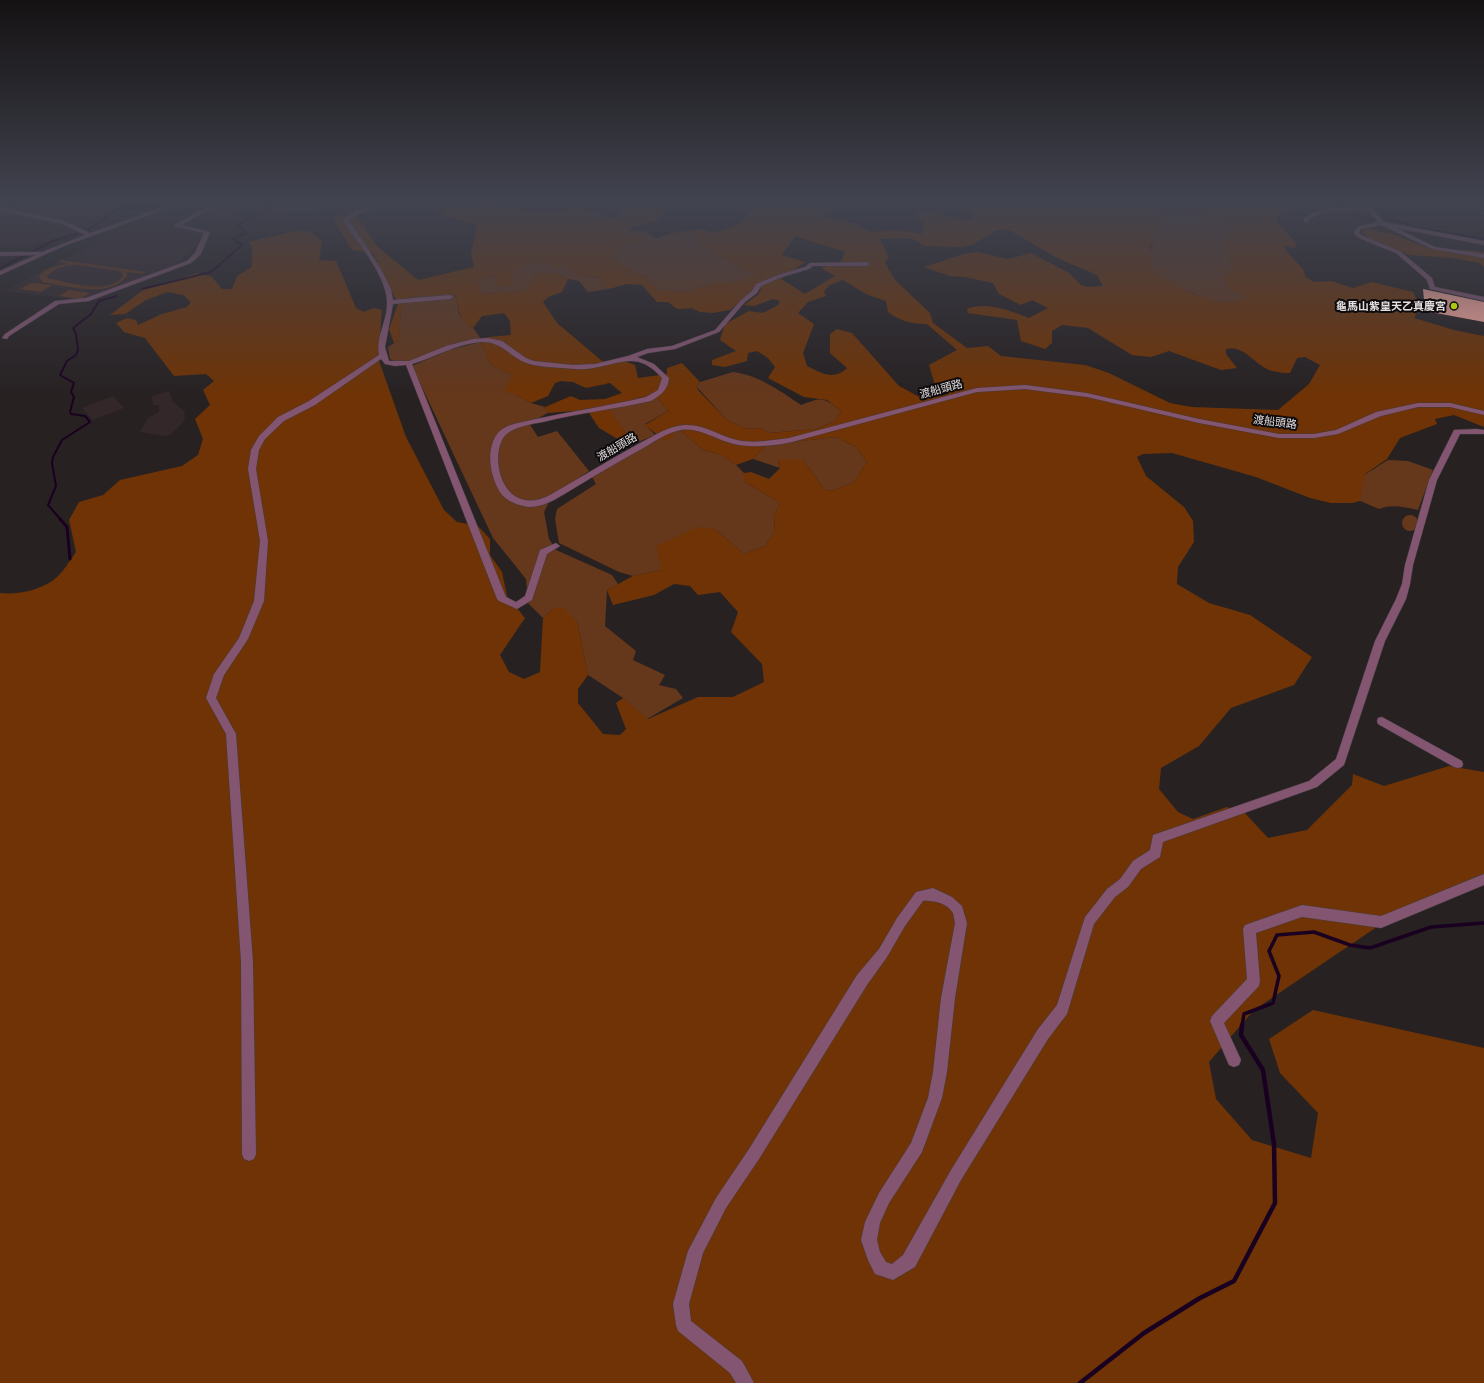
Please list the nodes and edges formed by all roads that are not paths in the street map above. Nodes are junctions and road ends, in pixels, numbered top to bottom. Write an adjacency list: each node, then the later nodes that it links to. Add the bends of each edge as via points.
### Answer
1 (13, 267): 6 (street)
2 (177, 267): 10 (street, via 87,300 57,302)
3 (376, 267): 9 (street, via 386,283)
4 (809, 267): 12 (street, via 758,286 717,331 673,348 647,351)
5 (1415, 267): 8 (street, via 1430,279 1432,288)
6 (0, 273)
7 (450, 297): 9 (street)
8 (1484, 299)
9 (390, 302): 11 (street, via 382,338)
10 (5, 338)
11 (383, 355): 13 (street, 渡船頭路, via 388,363 394,365); 21 (street, via 312,403 280,419 262,438 255,450 252,469 264,541 259,601 243,639 219,674 211,698 231,734 248,962)
12 (630, 358): 13 (street, 渡船頭路, via 587,367 548,365 525,359 491,339 448,347); 14 (street, 渡船頭路, via 640,360 660,371 666,378 665,386 659,393 634,403 525,423 503,433 497,440 494,466 504,491 511,498 522,503 534,504 551,498 633,450 677,428 696,428 736,442 759,444 789,440 977,390 1025,387 1049,389 1279,436 1314,436 1338,432 1379,414 1418,405 1450,405)
13 (408, 363): 16 (street, via 502,599 517,606 528,598 543,552)
14 (1484, 413)
15 (1484, 432): 22 (street, via 1457,432 1433,480 1406,584 1380,641 1340,762 1313,784 1157,839 1156,853 1137,865 1089,921 1062,1009 1043,1034 956,1175 909,1261 892,1272 881,1268 873,1255 870,1234 884,1198 917,1147 935,1098 961,923 958,910 948,901 933,894 920,896 820,1045 721,1204 696,1251 681,1304 684,1325 736,1367)
16 (556, 546)
17 (1382, 721): 18 (street)
18 (1458, 764)
19 (1484, 879): 20 (street, via 1381,922 1302,911 1249,929 1254,981 1217,1021)
20 (1234, 1060)
21 (249, 1154)
22 (746, 1383)

